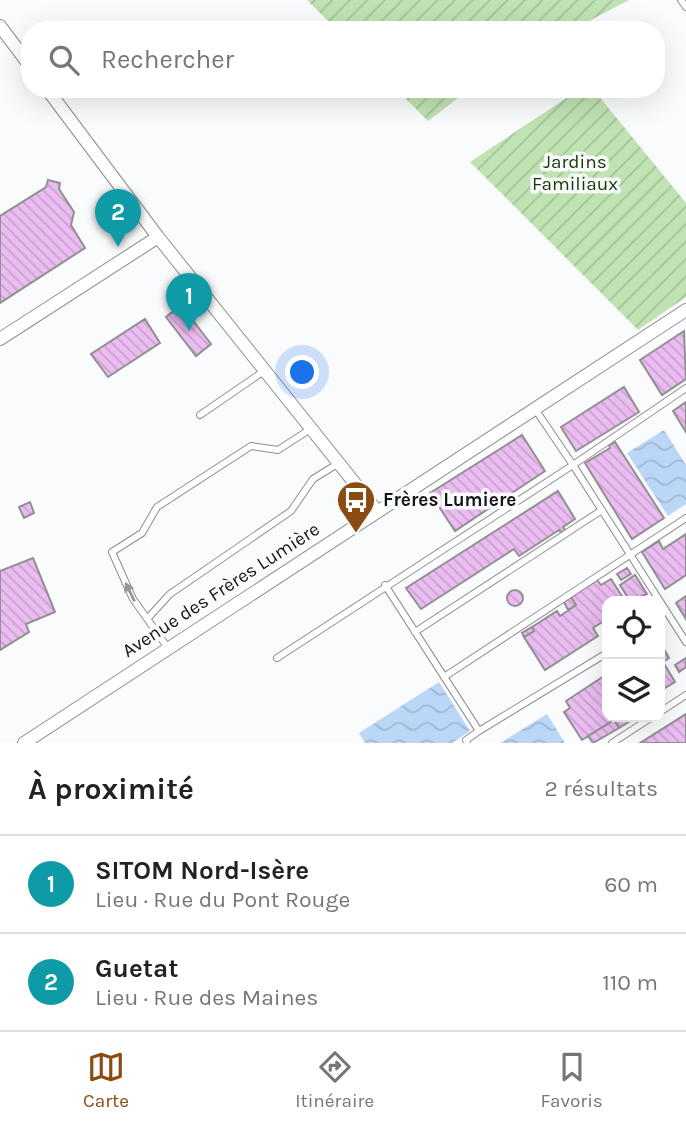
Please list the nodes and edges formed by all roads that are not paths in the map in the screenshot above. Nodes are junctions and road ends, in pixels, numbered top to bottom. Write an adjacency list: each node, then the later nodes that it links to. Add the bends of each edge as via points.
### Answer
1 (681, 0): 2 (lane)
2 (686, 7)
3 (0, 26): 4 (street)
4 (21, 54)
5 (54, 98): 6 (street)
6 (158, 237): 8 (street); 9 (street)
7 (686, 310): 11 (street, Avenue des Frères Lumière)
8 (0, 339)
9 (265, 369): 12 (lane); 13 (street)
10 (686, 387): 15 (lane)
11 (535, 408): 15 (lane); 17 (street, Avenue des Frères Lumière)
12 (200, 415)
13 (312, 428): 14 (street); 22 (lane, one-way to 13, via 133,599 113,552 142,533 157,507 251,446 278,450)
14 (339, 463): 17 (street); 22 (lane, via 313,480 291,511 170,594)
15 (573, 465): 16 (lane); 20 (lane)
16 (602, 510): 19 (lane); 24 (lane)
17 (377, 511): 26 (street, Avenue des Frères Lumière)
18 (686, 518): 19 (lane)
19 (630, 555): 21 (lane); 29 (lane)
20 (385, 585): 24 (lane); 28 (lane)
21 (669, 615): 23 (lane); 25 (lane)
22 (148, 618): 26 (lane)
23 (665, 618)
24 (415, 632): 29 (lane)
25 (686, 642)
26 (169, 648): 34 (street, Avenue des Frères Lumière)
27 (602, 656): 33 (lane)
28 (277, 658)
29 (444, 677): 33 (lane)
30 (686, 695): 31 (lane)
31 (665, 709)
32 (644, 722): 36 (lane)
33 (479, 731): 35 (lane)
34 (24, 743)
35 (467, 743)
36 (612, 743)

